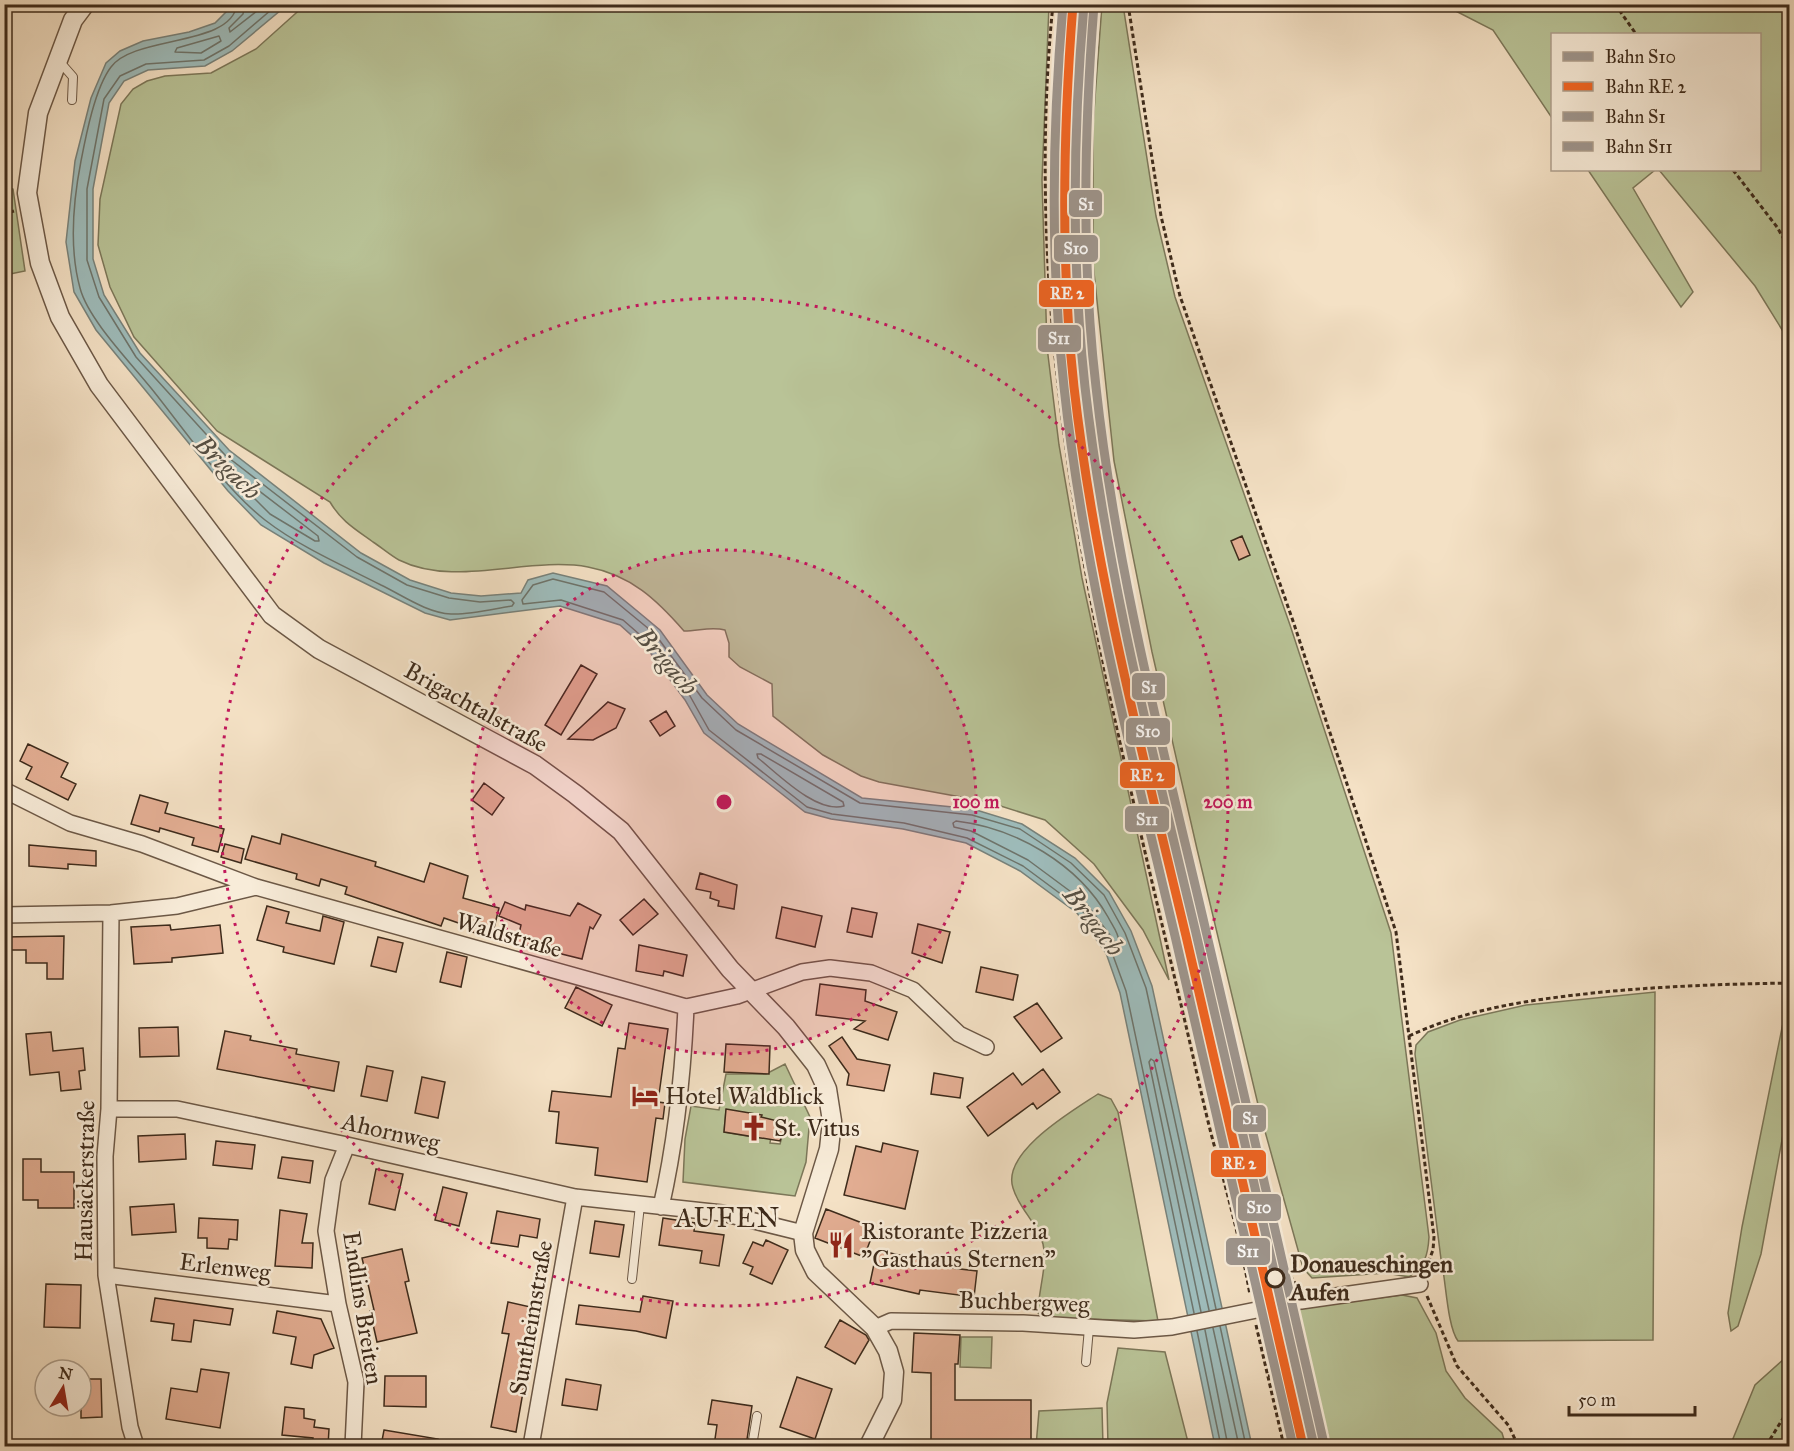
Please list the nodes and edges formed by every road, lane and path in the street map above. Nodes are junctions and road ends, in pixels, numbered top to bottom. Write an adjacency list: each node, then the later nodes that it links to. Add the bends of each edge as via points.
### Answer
1 (85, 4): 6 (street, Brigachtalstraße, via 73,20)
2 (1053, 4): 31 (path, via 1046,180 1048,286 1063,445 1085,578 1129,782 1212,1138 1233,1211)
3 (1128, 4): 17 (path, via 1161,216 1180,296 1381,882 1396,932)
4 (1615, 4): 5 (path)
5 (1635, 33)
6 (58, 60): 7 (lane, via 73,77); 15 (street, Brigachtalstraße, via 38,113 27,193 44,274 60,317 99,385 272,615 319,649 535,765 575,794 621,831)
7 (72, 100)
8 (1734, 171): 9 (path)
9 (1790, 250)
10 (4, 790): 11 (street, Waldstraße, via 69,822 142,844)
11 (256, 887): 12 (street, Waldstraße, via 177,906); 16 (street, Waldstraße)
12 (111, 913): 13 (street, Waldstraße); 19 (street, Hausäckerstraße)
13 (4, 915)
14 (1790, 983): 17 (path, via 1687,984 1540,998 1472,1011)
15 (750, 991): 16 (street, Waldstraße); 18 (street, Waldstraße, via 802,972 830,968 871,973 913,990 959,1034); 24 (street, Brigachtalstraße, via 816,1065 827,1089 832,1121 829,1149)
16 (686, 1007): 23 (street, via 683,1079 673,1155)
17 (1409, 1036): 28 (path, via 1434,1237 1431,1261)
18 (986, 1047)
19 (109, 1109): 20 (street, Ahornweg, via 177,1109); 26 (street, Hausäckerstraße, via 105,1156)
20 (347, 1145): 21 (street, Ahornweg); 30 (street, Endlins Breiten, via 333,1180 326,1231)
21 (575, 1197): 22 (street, Ahornweg); 41 (street, Suntheimstraße)
22 (640, 1205): 23 (street, Ahornweg); 27 (lane)
23 (661, 1207): 24 (street, Ahornweg, via 722,1213)
24 (803, 1233): 32 (street, via 805,1250 816,1272)
25 (1278, 1240): 29 (path, via 1286,1269)
26 (106, 1275): 30 (street, Erlenweg); 39 (street, Hausäckerstraße)
27 (632, 1279)
28 (1420, 1284): 31 (street); 45 (path, via 1457,1366 1509,1426)
29 (1298, 1288)
30 (338, 1304): 40 (street, Endlins Breiten, via 356,1382)
31 (1252, 1310): 33 (street, Buchbergweg, via 1172,1328); 36 (path)
32 (875, 1328): 33 (street, Buchbergweg, via 891,1321); 43 (street, via 885,1343 894,1372 892,1400)
33 (1089, 1328): 34 (lane)
34 (1086, 1362)
35 (1278, 1375): 36 (path)
36 (1268, 1376): 44 (path)
37 (1790, 1407): 46 (path)
38 (757, 1416): 42 (lane)
39 (136, 1446)
40 (353, 1446)
41 (531, 1446)
42 (752, 1446)
43 (869, 1446)
44 (1284, 1446)
45 (1518, 1446)
46 (1766, 1446)

